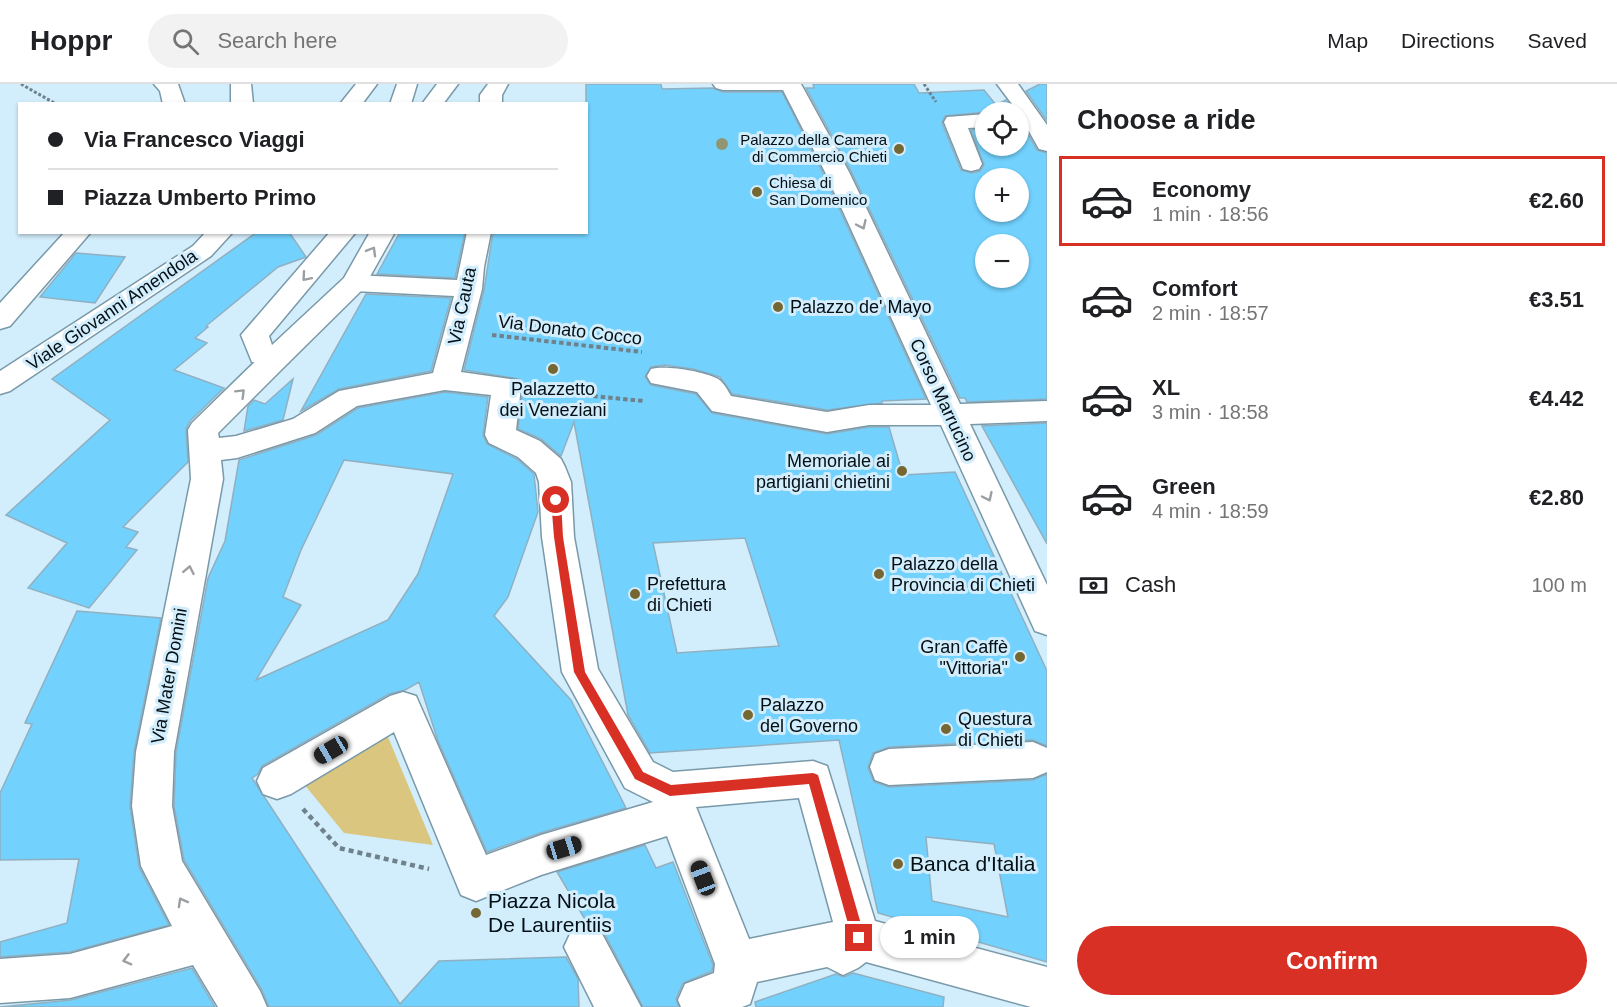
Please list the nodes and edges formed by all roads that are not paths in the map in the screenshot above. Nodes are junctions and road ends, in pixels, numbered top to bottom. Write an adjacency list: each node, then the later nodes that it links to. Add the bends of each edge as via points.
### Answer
1 (164, 84): 10 (street, via 170,88)
2 (241, 84): 11 (street)
3 (367, 84): 12 (street)
4 (407, 84): 13 (street)
5 (448, 84): 14 (street)
6 (498, 84): 15 (street)
7 (723, 84): 8 (street)
8 (790, 84): 32 (street, Corso Marrucino, one-way to 32, via 837,172)
9 (1007, 84): 17 (street)
10 (174, 102)
11 (242, 102)
12 (352, 102)
13 (401, 102)
14 (434, 102)
15 (490, 102)
16 (975, 121): 18 (street, via 955,122)
17 (1037, 129)
18 (971, 164)
19 (77, 234): 26 (street)
20 (219, 234): 30 (street, Viale Giovanni Amendola, via 202,251)
21 (342, 234): 27 (street, one-way to 27, via 255,335 262,355)
22 (382, 234): 24 (street, Via Mater Domini, one-way to 22)
23 (479, 234): 25 (street, Via Cauta)
24 (354, 284): 25 (street); 27 (street, Via Mater Domini)
25 (469, 290): 29 (street, Via Cauta)
26 (0, 320)
27 (278, 356): 33 (street, Via Mater Domini, one-way to 27, via 203,430)
28 (661, 376): 32 (street, via 705,384 722,404 827,422 869,415)
29 (445, 380): 33 (street, via 349,398 303,426 237,447); 39 (street, via 507,387 500,435 529,449 550,467 555,482 558,537 580,672 639,775)
30 (0, 384)
31 (1047, 411): 32 (street)
32 (951, 415): 34 (street, Corso Marrucino, one-way to 34)
33 (204, 451): 41 (street, Via Mater Domini, one-way to 33, via 162,866 152,806 155,752 207,479)
34 (1039, 590): 35 (street, Corso Marrucino)
35 (1047, 621)
36 (1033, 760): 37 (street)
37 (889, 767)
38 (277, 781): 39 (street, via 403,708 476,880)
39 (674, 802): 40 (street, via 813,778); 45 (street)
40 (859, 938): 44 (street); 45 (street, via 842,955)
41 (204, 942): 43 (street, one-way to 43, via 70,976); 46 (street, Via Mater Domini)
42 (586, 947): 47 (street)
43 (0, 981)
44 (1047, 989)
45 (707, 993)
46 (244, 1007)
47 (618, 1007)

